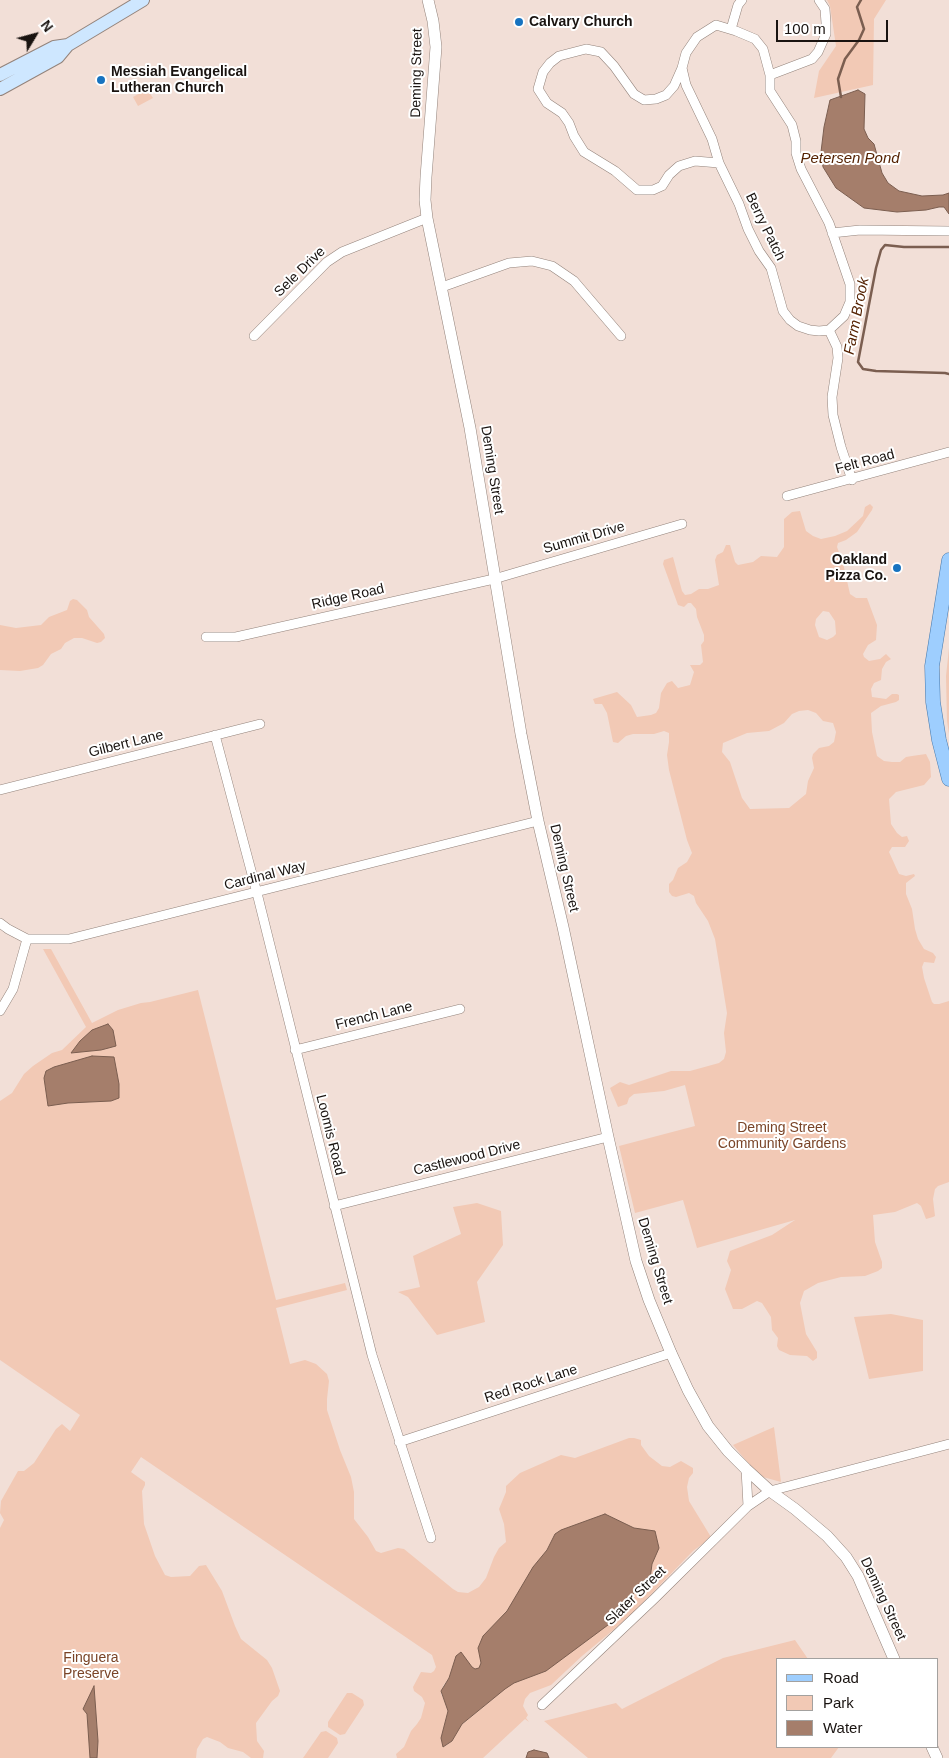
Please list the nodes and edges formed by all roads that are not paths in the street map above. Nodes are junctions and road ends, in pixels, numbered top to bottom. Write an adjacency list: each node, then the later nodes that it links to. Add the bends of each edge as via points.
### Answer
1 (143, 0): 6 (main road)
2 (428, 0): 12 (street, Deming Street, via 436,47 426,177)
3 (742, 0): 5 (street)
4 (819, 0): 9 (street, via 825,9 826,34 818,52 812,59)
5 (731, 29): 7 (street, via 716,25 697,37 686,53); 9 (street, via 755,39 763,50)
6 (68, 45): 8 (main road, via 54,46); 10 (main road, via 58,57)
7 (682, 68): 11 (street, Berry Patch, via 686,85); 11 (street, via 666,95 644,100 634,94 600,52 586,49 559,56 550,63 543,72 538,90 547,103 562,113 584,152 638,190 662,186 679,166 695,161)
8 (0, 75)
9 (770, 75): 14 (street, via 770,91 792,125 801,169)
10 (0, 89)
11 (720, 163): 16 (street, Berry Patch, via 759,251 771,268 783,310 798,326 819,332)
12 (428, 218): 15 (street, Deming Street); 17 (street, Sele Drive, via 342,252 327,262)
13 (949, 231): 14 (street, via 860,230)
14 (832, 234): 16 (street, via 850,284 850,302 844,316)
15 (442, 287): 18 (street, via 509,263 532,261 552,266 574,281); 24 (street, Deming Street, via 470,428)
16 (828, 330): 20 (street, via 837,347 838,358 832,397 833,415)
17 (254, 336)
18 (621, 336)
19 (949, 452): 20 (street, Felt Road)
20 (852, 480): 21 (street, Felt Road)
21 (787, 496)
22 (682, 524): 24 (street, Summit Drive)
23 (949, 560): 28 (main road, via 932,666 936,723)
24 (494, 579): 25 (street, Ridge Road, via 236,637); 30 (street, Deming Street)
25 (206, 637)
26 (260, 724): 27 (street, Gilbert Lane)
27 (215, 736): 29 (street, Gilbert Lane); 31 (street, Loomis Road)
28 (949, 779)
29 (0, 790)
30 (538, 821): 31 (street, Cardinal Way); 37 (street, Deming Street)
31 (256, 893): 33 (street, Cardinal Way, via 69,940); 36 (street, Loomis Road)
32 (0, 923): 33 (street)
33 (27, 940): 35 (street, via 13,989)
34 (460, 1008): 36 (street, French Lane)
35 (0, 1011)
36 (295, 1050): 38 (street, Loomis Road)
37 (608, 1137): 38 (street, Castlewood Drive); 39 (street, Deming Street, via 636,1261)
38 (334, 1206): 40 (street, Loomis Road, via 372,1355)
39 (671, 1353): 40 (street, Red Rock Lane); 42 (street, Deming Street, via 708,1426)
40 (399, 1442): 45 (street, Loomis Road)
41 (949, 1444): 43 (street, Slater Street)
42 (746, 1469): 43 (street, Deming Street); 44 (street)
43 (770, 1491): 44 (street, Slater Street); 46 (street, Deming Street, via 808,1520 846,1557 858,1576)
44 (748, 1506): 47 (street, Slater Street)
45 (430, 1538)
46 (894, 1658)
47 (542, 1705)

